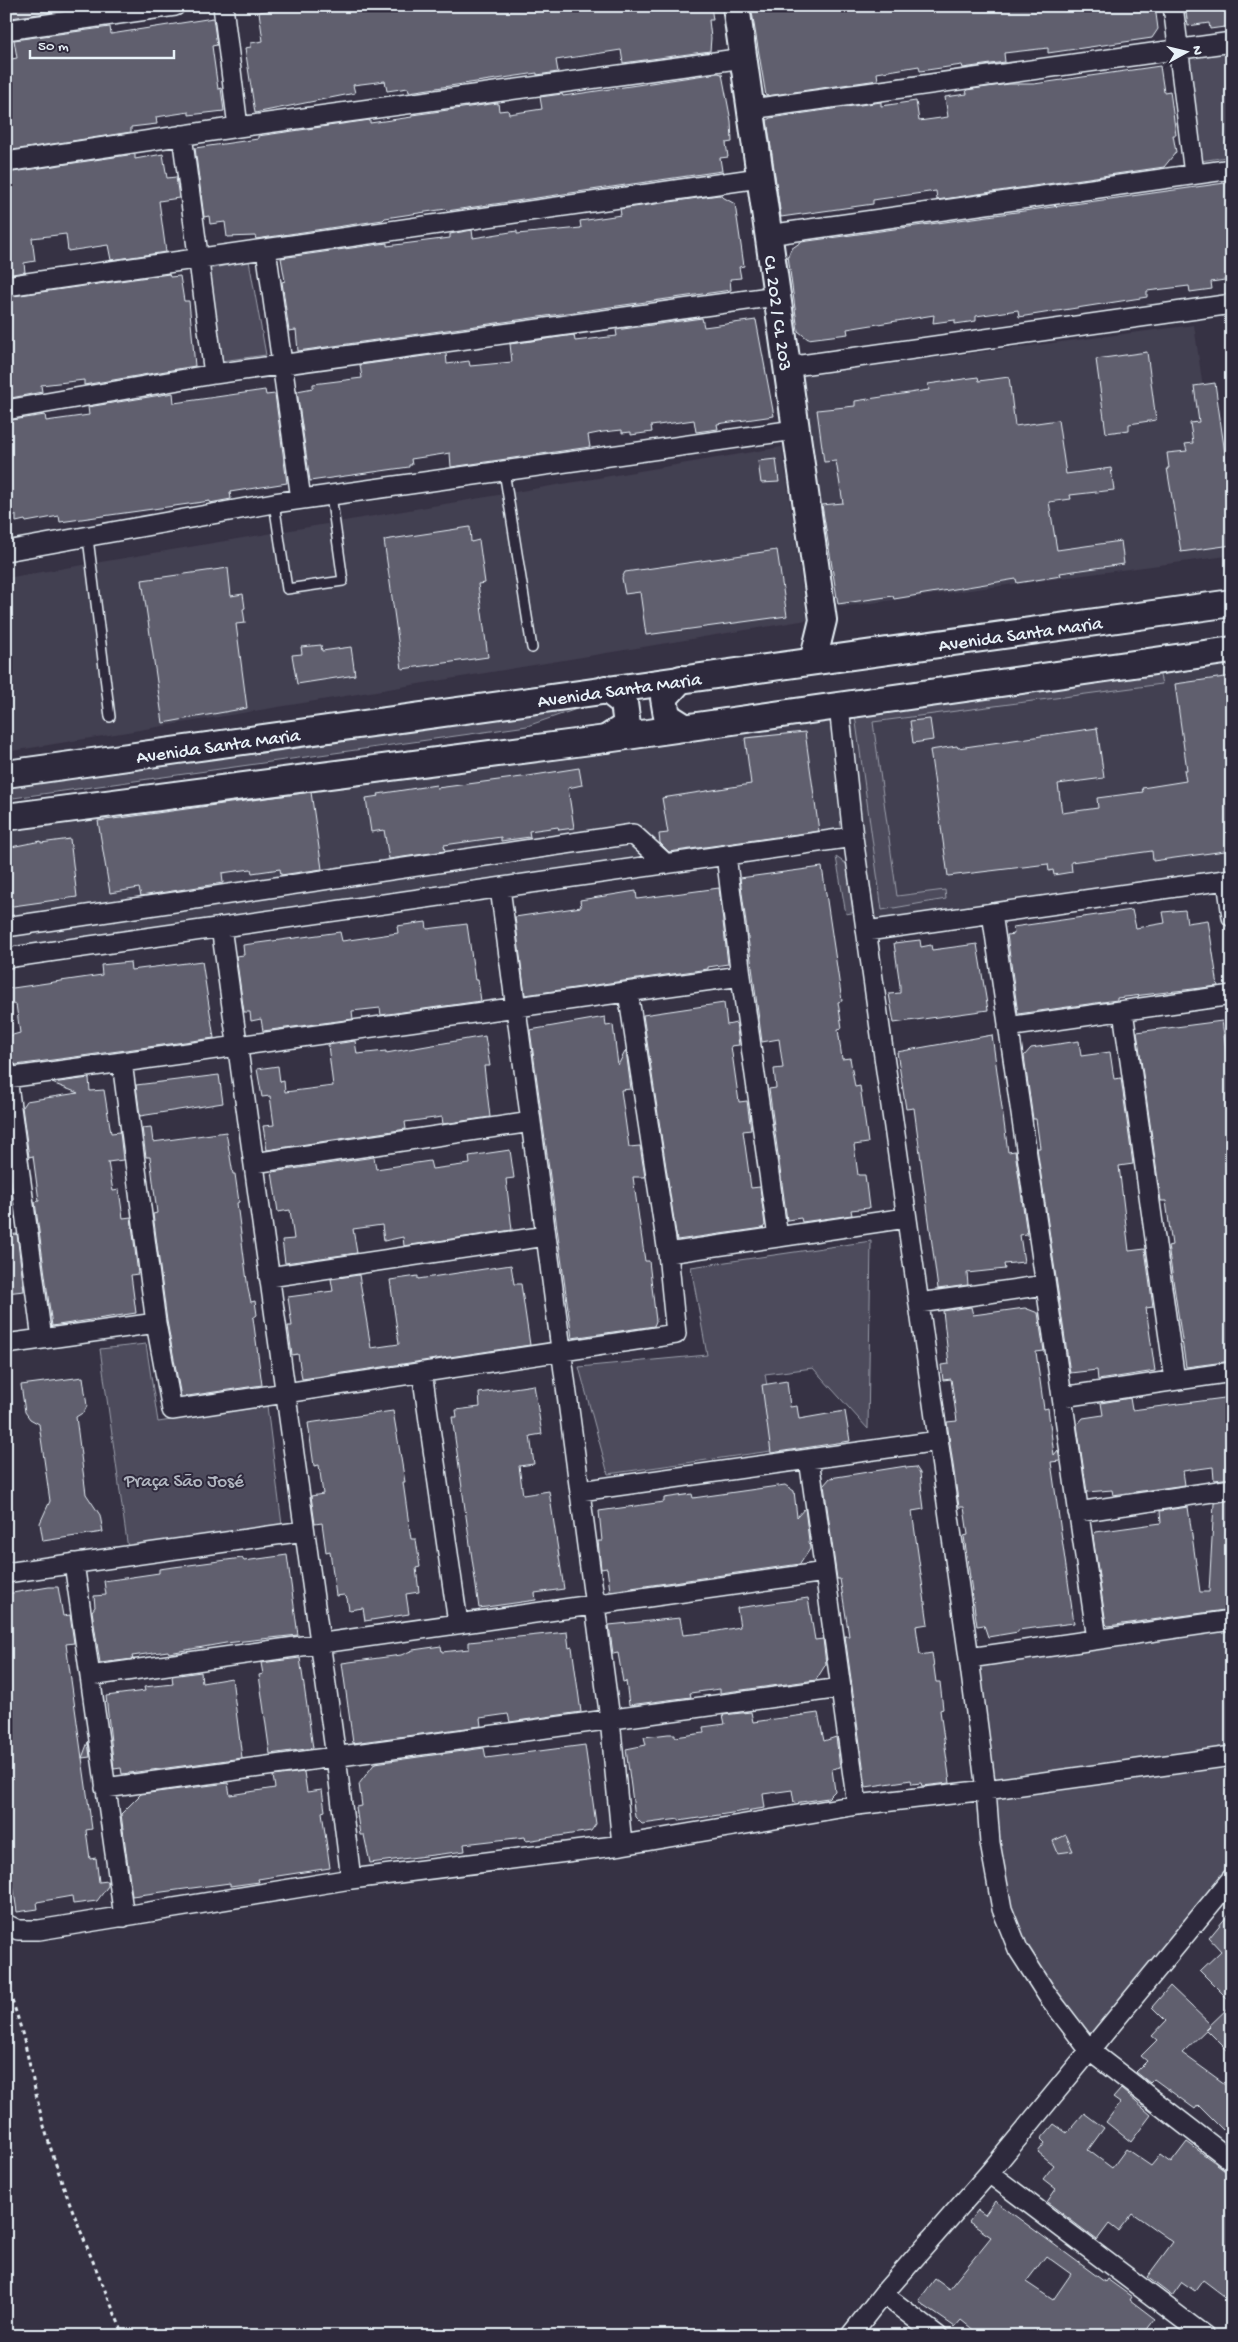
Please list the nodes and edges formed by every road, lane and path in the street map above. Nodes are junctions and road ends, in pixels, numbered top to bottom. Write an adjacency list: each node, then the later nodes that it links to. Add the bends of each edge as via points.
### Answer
1 (223, 6): 10 (street)
2 (736, 6): 8 (main road, CL 202 / CL 203)
3 (1172, 6): 7 (street)
4 (168, 7): 5 (street)
5 (6, 30)
6 (1232, 42): 7 (street)
7 (1178, 50): 9 (street); 14 (street)
8 (744, 58): 9 (main road, CL 202 / CL 203); 10 (street)
9 (751, 109): 15 (main road, CL 202 / CL 203)
10 (238, 127): 11 (street)
11 (182, 135): 12 (street); 18 (street)
12 (6, 162)
13 (1232, 169): 14 (street)
14 (1194, 174): 16 (street)
15 (760, 178): 16 (main road, CL 202 / CL 203); 17 (street)
16 (768, 235): 20 (main road, CL 202 / CL 203)
17 (266, 249): 18 (street); 22 (street)
18 (198, 258): 19 (street); 24 (street)
19 (6, 286)
20 (776, 296): 22 (street); 23 (main road, CL 202 / CL 203)
21 (1232, 304): 23 (street)
22 (282, 364): 24 (street); 29 (street)
23 (787, 367): 26 (main road, CL 202 / CL 203)
24 (214, 374): 25 (street)
25 (6, 410)
26 (795, 430): 27 (street); 34 (main road, CL 202 / CL 203)
27 (504, 471): 28 (street); 35 (lane)
28 (331, 495): 29 (street); 30 (lane, via 343,581 296,588 287,589)
29 (301, 499): 30 (street)
30 (274, 503): 31 (street)
31 (88, 538): 32 (street); 42 (lane)
32 (6, 551)
33 (1232, 602): 37 (main road, Avenida Santa Maria)
34 (823, 620): 37 (main road); 38 (main road)
35 (532, 648)
36 (1232, 650): 41 (main road)
37 (860, 655): 38 (main road, Avenida Santa Maria)
38 (813, 661): 39 (main road, Avenida Santa Maria)
39 (681, 679): 40 (main road, Avenida Santa Maria); 43 (main road, via 664,698 666,716)
40 (606, 689): 44 (main road, via 624,703 627,725); 45 (main road, Avenida Santa Maria)
41 (839, 706): 43 (main road); 47 (street)
42 (110, 717)
43 (686, 728): 44 (main road)
44 (606, 739): 46 (main road)
45 (6, 774)
46 (6, 817)
47 (853, 837): 48 (street); 56 (street)
48 (726, 855): 49 (street); 58 (street)
49 (666, 864): 51 (street); 54 (street, via 633,834)
50 (1229, 879): 52 (street); 53 (street)
51 (500, 888): 55 (street); 61 (street)
52 (992, 913): 56 (street); 63 (street)
53 (1232, 917)
54 (6, 927)
55 (221, 927): 57 (street); 64 (street)
56 (867, 930): 69 (street)
57 (6, 958)
58 (741, 976): 59 (street); 71 (street)
59 (628, 992): 61 (street); 72 (street)
60 (1232, 995): 62 (street)
61 (516, 1008): 64 (street); 67 (street)
62 (1123, 1011): 63 (street); 82 (street)
63 (1008, 1027): 74 (street)
64 (238, 1046): 65 (street); 68 (street)
65 (122, 1062): 66 (street); 76 (street)
66 (7, 1074): 77 (street)
67 (531, 1122): 68 (street); 70 (street)
68 (254, 1163): 73 (street)
69 (906, 1218): 71 (street); 75 (street)
70 (546, 1236): 73 (street); 79 (street)
71 (778, 1236): 72 (street)
72 (668, 1253): 79 (street, via 676,1334)
73 (269, 1277): 83 (street)
74 (1046, 1285): 75 (street); 84 (street)
75 (918, 1304): 85 (street)
76 (156, 1323): 77 (street); 83 (street, via 172,1410)
77 (42, 1339): 78 (street)
78 (6, 1344)
79 (561, 1352): 80 (street); 88 (street)
80 (422, 1372): 83 (street); 96 (street)
81 (1232, 1372): 82 (street)
82 (1175, 1380): 84 (street)
83 (285, 1392): 90 (street)
84 (1062, 1397): 89 (street)
85 (938, 1441): 86 (street); 99 (street)
86 (809, 1459): 88 (street); 92 (street)
87 (1232, 1489): 89 (street)
88 (580, 1491): 94 (street)
89 (1078, 1512): 97 (street)
90 (304, 1531): 91 (street); 98 (street)
91 (74, 1563): 93 (street); 100 (street)
92 (826, 1572): 94 (street); 101 (street)
93 (6, 1573)
94 (595, 1604): 96 (street); 102 (street)
95 (1232, 1620): 97 (street)
96 (458, 1623): 98 (street)
97 (1097, 1639): 99 (street)
98 (320, 1642): 100 (street); 104 (street)
99 (969, 1658): 106 (street)
100 (90, 1676): 105 (street)
101 (841, 1688): 102 (street); 107 (street)
102 (610, 1719): 104 (street); 108 (street)
103 (1232, 1756): 106 (street)
104 (336, 1757): 105 (street); 110 (street)
105 (106, 1788): 111 (street)
106 (986, 1790): 107 (street); 114 (street, via 990,1843 1002,1909 1018,1949 1048,1996)
107 (858, 1804): 108 (street)
108 (622, 1845): 110 (street)
109 (1232, 1878): 114 (street)
110 (351, 1879): 111 (street)
111 (124, 1917): 112 (street, via 39,1930 18,1930)
112 (6, 1924)
113 (6, 1986): 118 (path, via 41,2115 67,2194)
114 (1090, 2051): 115 (street); 116 (street)
115 (1232, 2161)
116 (989, 2172): 117 (street); 121 (street)
117 (883, 2294): 119 (street); 120 (street)
118 (124, 2336)
119 (850, 2336)
120 (938, 2336)
121 (1205, 2336)

